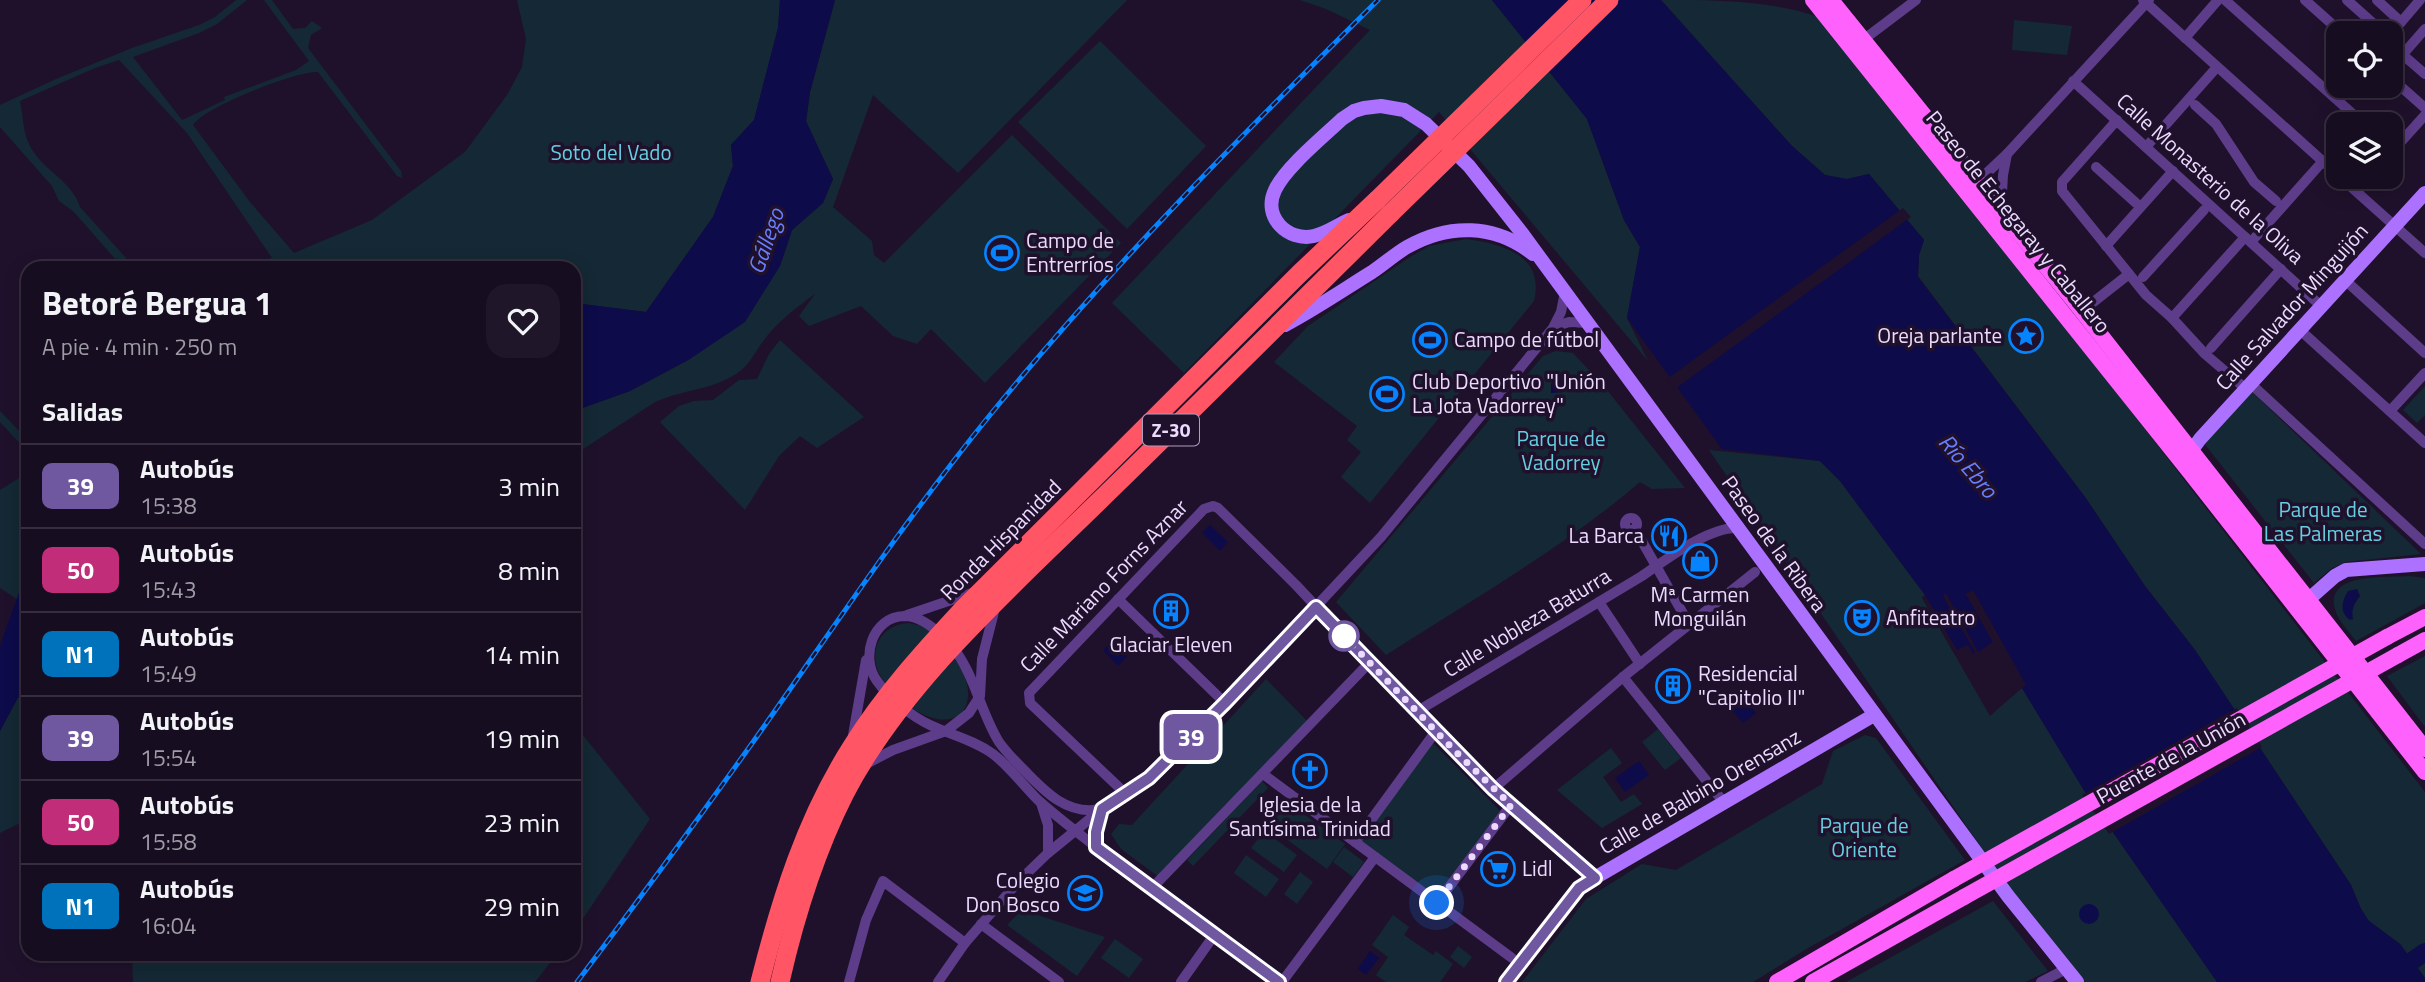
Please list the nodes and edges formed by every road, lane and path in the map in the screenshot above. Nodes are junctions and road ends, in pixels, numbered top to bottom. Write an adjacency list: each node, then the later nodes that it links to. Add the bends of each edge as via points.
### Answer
1 (1583, 0): 44 (highway, Z-30, bridge)
2 (1609, 0): 44 (highway, Z-30, bridge)
3 (1812, 0): 38 (main road, Paseo de Echegaray y Caballero)
4 (1831, 0): 19 (main road, Paseo de Echegaray y Caballero)
5 (1916, 0): 19 (street)
6 (2218, 0): 18 (street)
7 (2225, 0): 27 (street)
8 (2347, 0): 14 (street)
9 (2377, 0): 15 (street)
10 (2420, 0): 16 (street)
11 (2146, 1): 18 (street); 23 (street)
12 (2313, 2): 13 (street)
13 (2331, 21)
14 (2371, 21)
15 (2400, 21)
16 (2402, 21)
17 (2423, 36): 20 (street)
18 (2185, 38): 21 (street)
19 (1863, 40): 37 (main road, Paseo de Echegaray y Caballero)
20 (2403, 54): 22 (street)
21 (2217, 67): 31 (street); 33 (street)
22 (2425, 74)
23 (2073, 81): 29 (street, Calle Monasterio de la Oliva); 32 (street)
24 (2403, 89): 26 (street)
25 (2195, 105): 42 (street, via 2216,124 2255,183)
26 (2425, 108)
27 (2351, 112)
28 (2425, 115): 30 (street)
29 (2117, 120): 31 (street, Calle Monasterio de la Oliva); 49 (street, via 2061,186)
30 (2403, 138)
31 (2146, 147): 36 (street, Calle Monasterio de la Oliva)
32 (2007, 154): 37 (street); 46 (street)
33 (2323, 161): 34 (street); 48 (street)
34 (2326, 164)
35 (2096, 167): 43 (street)
36 (2173, 171): 48 (street, Calle Monasterio de la Oliva); 49 (street)
37 (1978, 181): 38 (street); 46 (main road, Paseo de Echegaray y Caballero)
38 (1961, 184): 71 (main road, Paseo de Echegaray y Caballero)
39 (2355, 189): 40 (street)
40 (2357, 191): 47 (street)
41 (2425, 192): 47 (main road, Calle Salvador Minguijón)
42 (2276, 201)
43 (2136, 203)
44 (1377, 209): 51 (main road, Paseo de la Ribera, via 1326,232 1302,237 1278,225 1271,203 1286,176 1342,119 1364,108 1392,106 1415,116 1448,144); 63 (highway, Ronda Hispanidad / Z-30); 81 (highway, Ronda Hispanidad / Z-30, via 1299,274)
45 (2204, 210): 54 (street)
46 (2001, 211): 58 (main road, Paseo de Echegaray y Caballero)
47 (2395, 226): 50 (street); 55 (main road, Calle Salvador Minguijón)
48 (2248, 239): 52 (street, Calle Monasterio de la Oliva); 59 (street)
49 (2106, 246): 53 (street)
50 (2425, 253)
51 (1543, 261): 56 (main road, Paseo de la Ribera); 63 (main road, via 1498,234 1480,230 1439,233 1405,248 1322,305)
52 (2281, 269): 57 (street, Calle Monasterio de la Oliva); 64 (street)
53 (2129, 274): 58 (street); 59 (street)
54 (2143, 277)
55 (2345, 280): 57 (main road, Calle Salvador Minguijón); 65 (street)
56 (1565, 291): 60 (main road, Paseo de la Ribera); 61 (street)
57 (2321, 306): 62 (main road, Calle Salvador Minguijón)
58 (2082, 311): 70 (main road, Paseo de Echegaray y Caballero)
59 (2172, 318): 67 (street, via 2205,354)
60 (1587, 323): 61 (street, via 1569,322); 72 (main road, Paseo de la Ribera)
61 (1553, 328): 85 (street, via 1381,537)
62 (2300, 330): 67 (main road, Calle Salvador Minguijón); 68 (street)
63 (1267, 335): 81 (highway, Ronda Hispanidad / Z-30)
64 (2211, 348)
65 (2425, 353)
66 (2425, 373): 68 (street)
67 (2248, 386): 70 (main road, Calle Salvador Minguijón); 76 (street)
68 (2390, 411): 69 (street)
69 (2425, 443)
70 (2192, 450): 71 (main road); 83 (main road, Paseo de Echegaray y Caballero)
71 (2189, 471): 80 (main road, Paseo de Echegaray y Caballero)
72 (1726, 514): 73 (main road, Paseo de la Ribera); 75 (street)
73 (1737, 528): 75 (street, Calle Nobleza Baturra); 99 (main road, Paseo de la Ribera)
74 (1635, 529): 78 (street)
75 (1720, 529): 78 (street, Calle Nobleza Baturra)
76 (2425, 544)
77 (2425, 564): 83 (main road, via 2343,571)
78 (1656, 567): 84 (street, Calle Nobleza Baturra); 88 (street)
79 (1755, 572): 88 (street)
80 (2280, 587): 83 (main road); 105 (main road, Paseo de Echegaray y Caballero)
81 (992, 594): 86 (street); 90 (highway, Ronda Hispanidad / Z-30); 95 (street)
82 (1118, 599): 85 (street, Calle Mariano Forns Aznar, via 1209,506 1218,508); 97 (street); 111 (street, Calle Mariano Forns Aznar, via 1029,693 1030,703)
83 (2309, 599): 102 (main road, Paseo de Echegaray y Caballero)
84 (1599, 602): 93 (street); 98 (street, Calle Nobleza Baturra)
85 (1316, 607): 92 (street); 97 (street)
86 (904, 616): 90 (street, via 922,620); 91 (street, via 880,629)
87 (2425, 617): 138 (main road, Puente de la Unión, bridge)
88 (1689, 624): 93 (street)
89 (2425, 640): 139 (main road, Puente de la Unión, bridge)
90 (947, 641): 95 (street); 96 (highway, Ronda Hispanidad / Z-30)
91 (868, 656): 96 (street, via 875,679); 103 (street)
92 (1369, 663): 98 (street); 109 (street)
93 (1640, 664): 94 (street)
94 (1623, 677): 110 (street); 113 (street)
95 (979, 696): 100 (street, via 964,718); 115 (street, via 1007,751 1044,791 1058,802 1091,811)
96 (896, 700): 100 (street); 103 (highway, Ronda Hispanidad / Z-30); 107 (highway, Ronda Hispanidad / Z-30)
97 (1225, 703): 111 (street, via 1144,783)
98 (1416, 712): 101 (street)
99 (1874, 715): 121 (main road, Calle de Balbino Orensanz); 128 (main road, Paseo de la Ribera)
100 (946, 731): 107 (street); 112 (street, via 991,753)
101 (1436, 731): 110 (street); 117 (street)
102 (2419, 737): 104 (main road, Paseo de Echegaray y Caballero)
103 (851, 747): 130 (highway, Ronda Hispanidad / Z-30, via 790,872)
104 (2425, 749)
105 (2408, 751): 106 (main road); 108 (main road, Paseo de Echegaray y Caballero)
106 (2425, 761)
107 (862, 766): 131 (highway, Ronda Hispanidad / Z-30, via 812,866)
108 (2425, 772)
109 (1263, 774): 117 (street); 122 (street)
110 (1493, 789): 114 (street)
111 (1126, 794): 115 (street)
112 (1039, 800): 116 (street); 119 (street, via 1048,825)
113 (1722, 800)
114 (1511, 805): 121 (street); 123 (street)
115 (1102, 809): 116 (street); 118 (street)
116 (1075, 831): 118 (street); 119 (street)
117 (1355, 842): 120 (street)
118 (1096, 847): 122 (main road)
119 (1048, 853): 124 (street)
120 (1375, 857): 123 (street); 136 (street)
121 (1595, 878): 137 (main road, Calle de Balbino Orensanz, via 1579,888)
122 (1152, 888): 125 (main road)
123 (1437, 903): 127 (street)
124 (981, 924): 126 (street); 129 (street)
125 (1215, 934): 135 (street); 136 (main road)
126 (965, 943): 132 (street, via 883,881 866,920); 133 (street)
127 (1512, 958)
128 (2066, 969): 140 (street); 141 (main road, Paseo de la Ribera)
129 (1046, 977): 134 (street)
130 (760, 982)
131 (780, 982)
132 (849, 982)
133 (938, 982)
134 (1059, 982)
135 (1181, 982)
136 (1280, 982)
137 (1506, 982)
138 (1777, 982)
139 (1813, 982)
140 (2041, 982)
141 (2077, 982)

